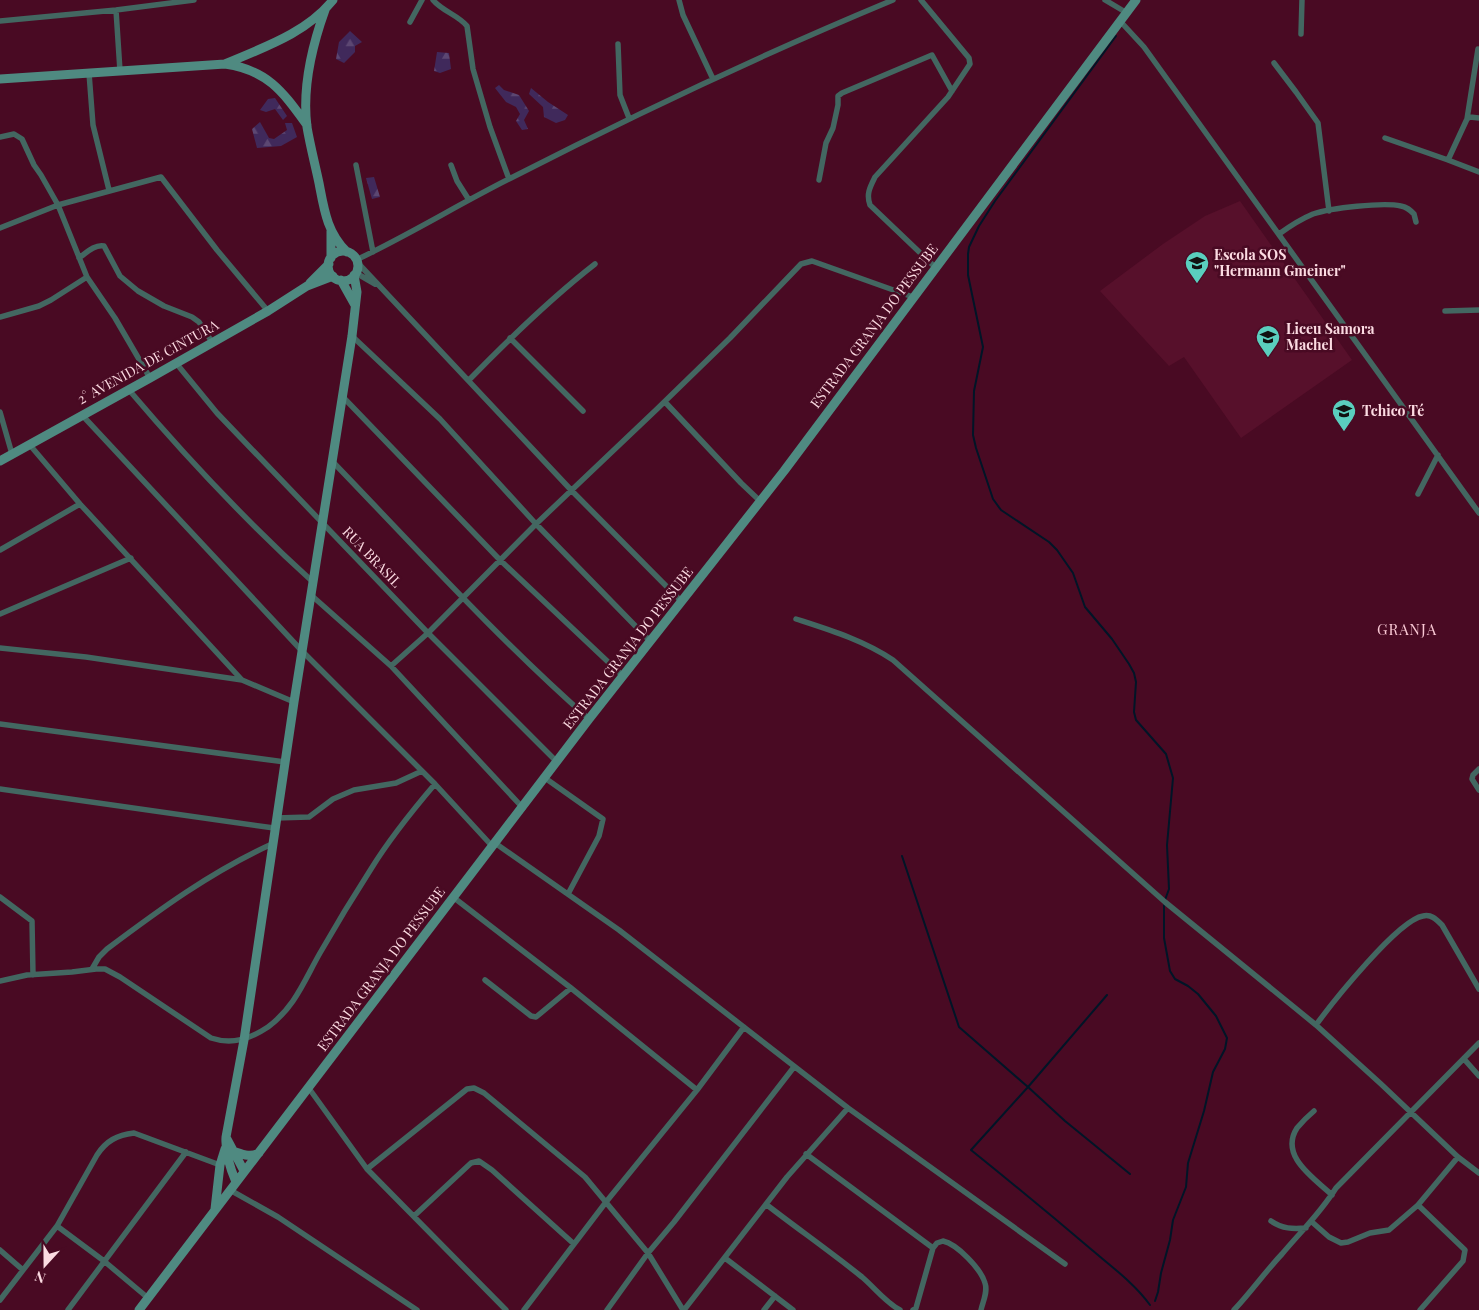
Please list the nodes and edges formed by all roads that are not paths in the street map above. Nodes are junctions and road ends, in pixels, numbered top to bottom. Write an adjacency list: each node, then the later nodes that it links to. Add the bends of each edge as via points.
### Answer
1 (194, 0): 14 (street)
2 (333, 0): 13 (street)
3 (422, 0): 18 (street)
4 (433, 0): 39 (street, via 467,26 473,69 490,127)
5 (679, 0): 27 (street)
6 (872, 0): 12 (street)
7 (893, 0): 12 (street)
8 (921, 0): 28 (street, via 969,58 969,67)
9 (1105, 0): 15 (street)
10 (1136, 0): 15 (street, ESTRADA GRANJA DO PESSUBE)
11 (1302, 0): 19 (street)
12 (873, 8): 27 (street)
13 (325, 9): 22 (street, via 301,28); 32 (street, via 313,49)
14 (116, 10): 16 (street); 24 (street)
15 (1127, 13): 17 (street, ESTRADA GRANJA DO PESSUBE)
16 (0, 21)
17 (1120, 21): 48 (street, via 1144,47); 55 (street, ESTRADA GRANJA DO PESSUBE)
18 (410, 22)
19 (1302, 34)
20 (618, 44): 29 (street, via 620,95)
21 (1478, 49): 31 (street)
22 (225, 64): 24 (street); 32 (street, via 253,71 275,84)
23 (1274, 64): 44 (street, via 1318,123)
24 (120, 71): 25 (street)
25 (89, 73): 26 (street); 41 (street, via 93,125)
26 (0, 79)
27 (713, 79): 29 (street)
28 (952, 92): 40 (street, via 932,55 842,93 838,96); 55 (street, via 875,177 868,196 870,205)
29 (629, 118): 39 (street)
30 (1479, 118): 31 (street)
31 (1467, 119): 35 (street)
32 (307, 125): 47 (street, via 325,216)
33 (0, 137): 43 (street, via 14,134 22,139)
34 (1385, 138): 35 (street)
35 (1448, 160): 38 (street)
36 (356, 165): 50 (street)
37 (450, 165): 42 (street)
38 (1479, 172)
39 (510, 178): 42 (street)
40 (819, 180)
41 (109, 190): 43 (street); 64 (street, via 161,177)
42 (469, 200): 50 (street)
43 (58, 205): 46 (street); 51 (street)
44 (1330, 211): 45 (street, via 1395,205 1410,210); 48 (street, via 1306,217)
45 (1416, 222)
46 (0, 228)
47 (331, 231): 49 (street); 52 (street)
48 (1279, 234): 81 (street)
49 (347, 252): 52 (street, via 340,251); 53 (street)
50 (372, 252): 53 (street)
51 (79, 258): 57 (street); 69 (street, via 95,247 104,246 120,276 138,291 199,322)
52 (330, 261): 58 (street, via 329,271); 60 (street)
53 (357, 261): 56 (street); 59 (street)
54 (596, 264): 68 (street)
55 (935, 268): 61 (street, ESTRADA GRANJA DO PESSUBE)
56 (355, 274): 58 (street, via 350,279); 59 (street); 62 (street)
57 (88, 277): 66 (street, via 45,303); 71 (street)
58 (337, 278): 60 (street); 62 (street)
59 (377, 284): 72 (street)
60 (308, 286): 64 (street, 2° AVENIDA DE CINTURA)
61 (913, 297): 75 (street, via 807,261 793,271); 86 (street, ESTRADA GRANJA DO PESSUBE)
62 (355, 305): 67 (street)
63 (1479, 310): 65 (street)
64 (268, 311): 69 (street, 2° AVENIDA DE CINTURA)
65 (1445, 311)
66 (0, 317)
67 (352, 336): 74 (street); 90 (street, via 440,418)
68 (510, 338): 72 (street); 76 (street)
69 (212, 342): 70 (street, 2° AVENIDA DE CINTURA)
70 (176, 363): 71 (street, 2° AVENIDA DE CINTURA); 89 (street, RUA BRASIL, via 216,413)
71 (150, 378): 73 (street, 2° AVENIDA DE CINTURA)
72 (469, 380): 84 (street)
73 (129, 390): 78 (street, 2° AVENIDA DE CINTURA); 94 (street, via 183,453)
74 (342, 396): 83 (street); 93 (street)
75 (665, 402): 84 (street); 86 (street)
76 (583, 411)
77 (0, 412): 80 (street)
78 (82, 415): 79 (street, 2° AVENIDA DE CINTURA); 103 (street)
79 (29, 444): 80 (street, 2° AVENIDA DE CINTURA); 87 (street)
80 (12, 454): 82 (street, 2° AVENIDA DE CINTURA)
81 (1438, 455): 85 (street); 88 (street)
82 (0, 461)
83 (332, 461): 89 (street); 96 (street)
84 (572, 491): 90 (street); 97 (street)
85 (1418, 494)
86 (760, 501): 97 (street, ESTRADA GRANJA DO PESSUBE)
87 (80, 504): 91 (street); 92 (street)
88 (1479, 514)
89 (322, 522): 94 (street); 100 (street, RUA BRASIL)
90 (536, 524): 93 (street); 101 (street)
91 (0, 550)
92 (131, 558): 98 (street); 106 (street)
93 (500, 560): 96 (street); 105 (street)
94 (313, 582): 95 (street)
95 (311, 595): 103 (street); 104 (street)
96 (462, 597): 100 (street); 108 (street)
97 (682, 602): 101 (street, ESTRADA GRANJA DO PESSUBE)
98 (0, 614)
99 (796, 619): 132 (street, via 851,638 893,660 1164,902)
100 (428, 633): 104 (street); 111 (street, RUA BRASIL)
101 (650, 641): 105 (street, ESTRADA GRANJA DO PESSUBE)
102 (0, 648): 106 (street)
103 (302, 651): 107 (street); 113 (street)
104 (391, 666): 118 (street)
105 (623, 676): 108 (street, ESTRADA GRANJA DO PESSUBE)
106 (242, 680): 107 (street)
107 (294, 702): 110 (street)
108 (589, 719): 111 (street, ESTRADA GRANJA DO PESSUBE)
109 (0, 724): 110 (street)
110 (285, 762): 119 (street)
111 (557, 762): 114 (street, ESTRADA GRANJA DO PESSUBE)
112 (1479, 769): 117 (street, via 1472,779)
113 (422, 771): 115 (street); 119 (street, via 396,783 354,790 333,799 309,817)
114 (545, 778): 118 (street, ESTRADA GRANJA DO PESSUBE); 123 (street, via 603,819 600,836)
115 (435, 784): 122 (street); 134 (street, via 372,867 300,992 268,1027)
116 (0, 789): 120 (street)
117 (1479, 790)
118 (523, 808): 122 (street, ESTRADA GRANJA DO PESSUBE)
119 (276, 818): 120 (street)
120 (274, 828): 121 (street)
121 (272, 844): 126 (street, via 244,856 165,906 107,949); 134 (street)
122 (493, 844): 123 (street); 125 (street, ESTRADA GRANJA DO PESSUBE)
123 (568, 894): 133 (street)
124 (0, 897): 127 (street, via 32,921)
125 (453, 897): 130 (street); 139 (street, ESTRADA GRANJA DO PESSUBE)
126 (92, 969): 127 (street); 134 (street, via 105,970 120,978 211,1038)
127 (33, 974): 128 (street)
128 (0, 980)
129 (485, 980): 130 (street, via 536,1017)
130 (572, 988): 140 (street)
131 (1479, 989): 132 (street, via 1442,925 1430,916 1421,916 1400,929 1371,959)
132 (1316, 1025): 143 (street)
133 (744, 1027): 137 (street); 140 (street)
134 (244, 1040): 144 (street)
135 (1479, 1043): 136 (street)
136 (1464, 1058): 138 (street); 143 (street)
137 (794, 1067): 141 (street); 167 (street)
138 (1479, 1076)
139 (308, 1087): 146 (street, ESTRADA GRANJA DO PESSUBE); 150 (street)
140 (697, 1090): 155 (street)
141 (848, 1108): 147 (street); 170 (street)
142 (1314, 1110): 154 (street, via 1298,1127 1291,1148 1305,1170)
143 (1411, 1114): 148 (street); 154 (street)
144 (228, 1145): 146 (street, via 247,1156); 149 (street); 151 (street); 153 (street)
145 (186, 1152): 149 (street); 162 (street, via 134,1133 112,1139 102,1147); 169 (street)
146 (259, 1153): 151 (street, ESTRADA GRANJA DO PESSUBE)
147 (806, 1154): 156 (street); 165 (street)
148 (1458, 1157): 152 (street); 157 (street)
149 (220, 1166): 158 (street)
150 (367, 1170): 155 (street, via 467,1089 474,1088 585,1177); 159 (street)
151 (244, 1172): 153 (street, ESTRADA GRANJA DO PESSUBE)
152 (1479, 1173)
153 (233, 1186): 158 (street, ESTRADA GRANJA DO PESSUBE); 178 (street)
154 (1332, 1194): 161 (street)
155 (606, 1202): 164 (street); 167 (street)
156 (767, 1205): 168 (street); 185 (street)
157 (1418, 1205): 161 (street, via 1390,1230 1348,1242 1335,1242); 188 (street, via 1465,1250 1463,1261)
158 (215, 1209): 173 (street, ESTRADA GRANJA DO PESSUBE)
159 (414, 1216): 164 (street, via 471,1163 479,1161); 179 (street)
160 (1271, 1222): 163 (street, via 1281,1228)
161 (1312, 1222): 163 (street)
162 (57, 1226): 169 (street); 171 (street)
163 (1306, 1228): 187 (street)
164 (574, 1244): 180 (street)
165 (933, 1248): 175 (street); 186 (street, via 943,1241 958,1248 982,1275 986,1292)
166 (0, 1250): 171 (street)
167 (648, 1253): 181 (street); 182 (street)
168 (725, 1258): 172 (street); 182 (street)
169 (104, 1261): 173 (street); 176 (street)
170 (1065, 1264)
171 (22, 1270): 174 (street)
172 (775, 1296): 183 (street); 184 (street)
173 (148, 1298): 177 (street, ESTRADA GRANJA DO PESSUBE)
174 (0, 1300)
175 (915, 1309)
176 (68, 1310)
177 (139, 1310)
178 (417, 1310)
179 (506, 1310)
180 (524, 1310)
181 (607, 1310)
182 (683, 1310)
183 (764, 1310)
184 (793, 1310)
185 (900, 1310)
186 (981, 1310)
187 (1234, 1310)
188 (1420, 1310)

